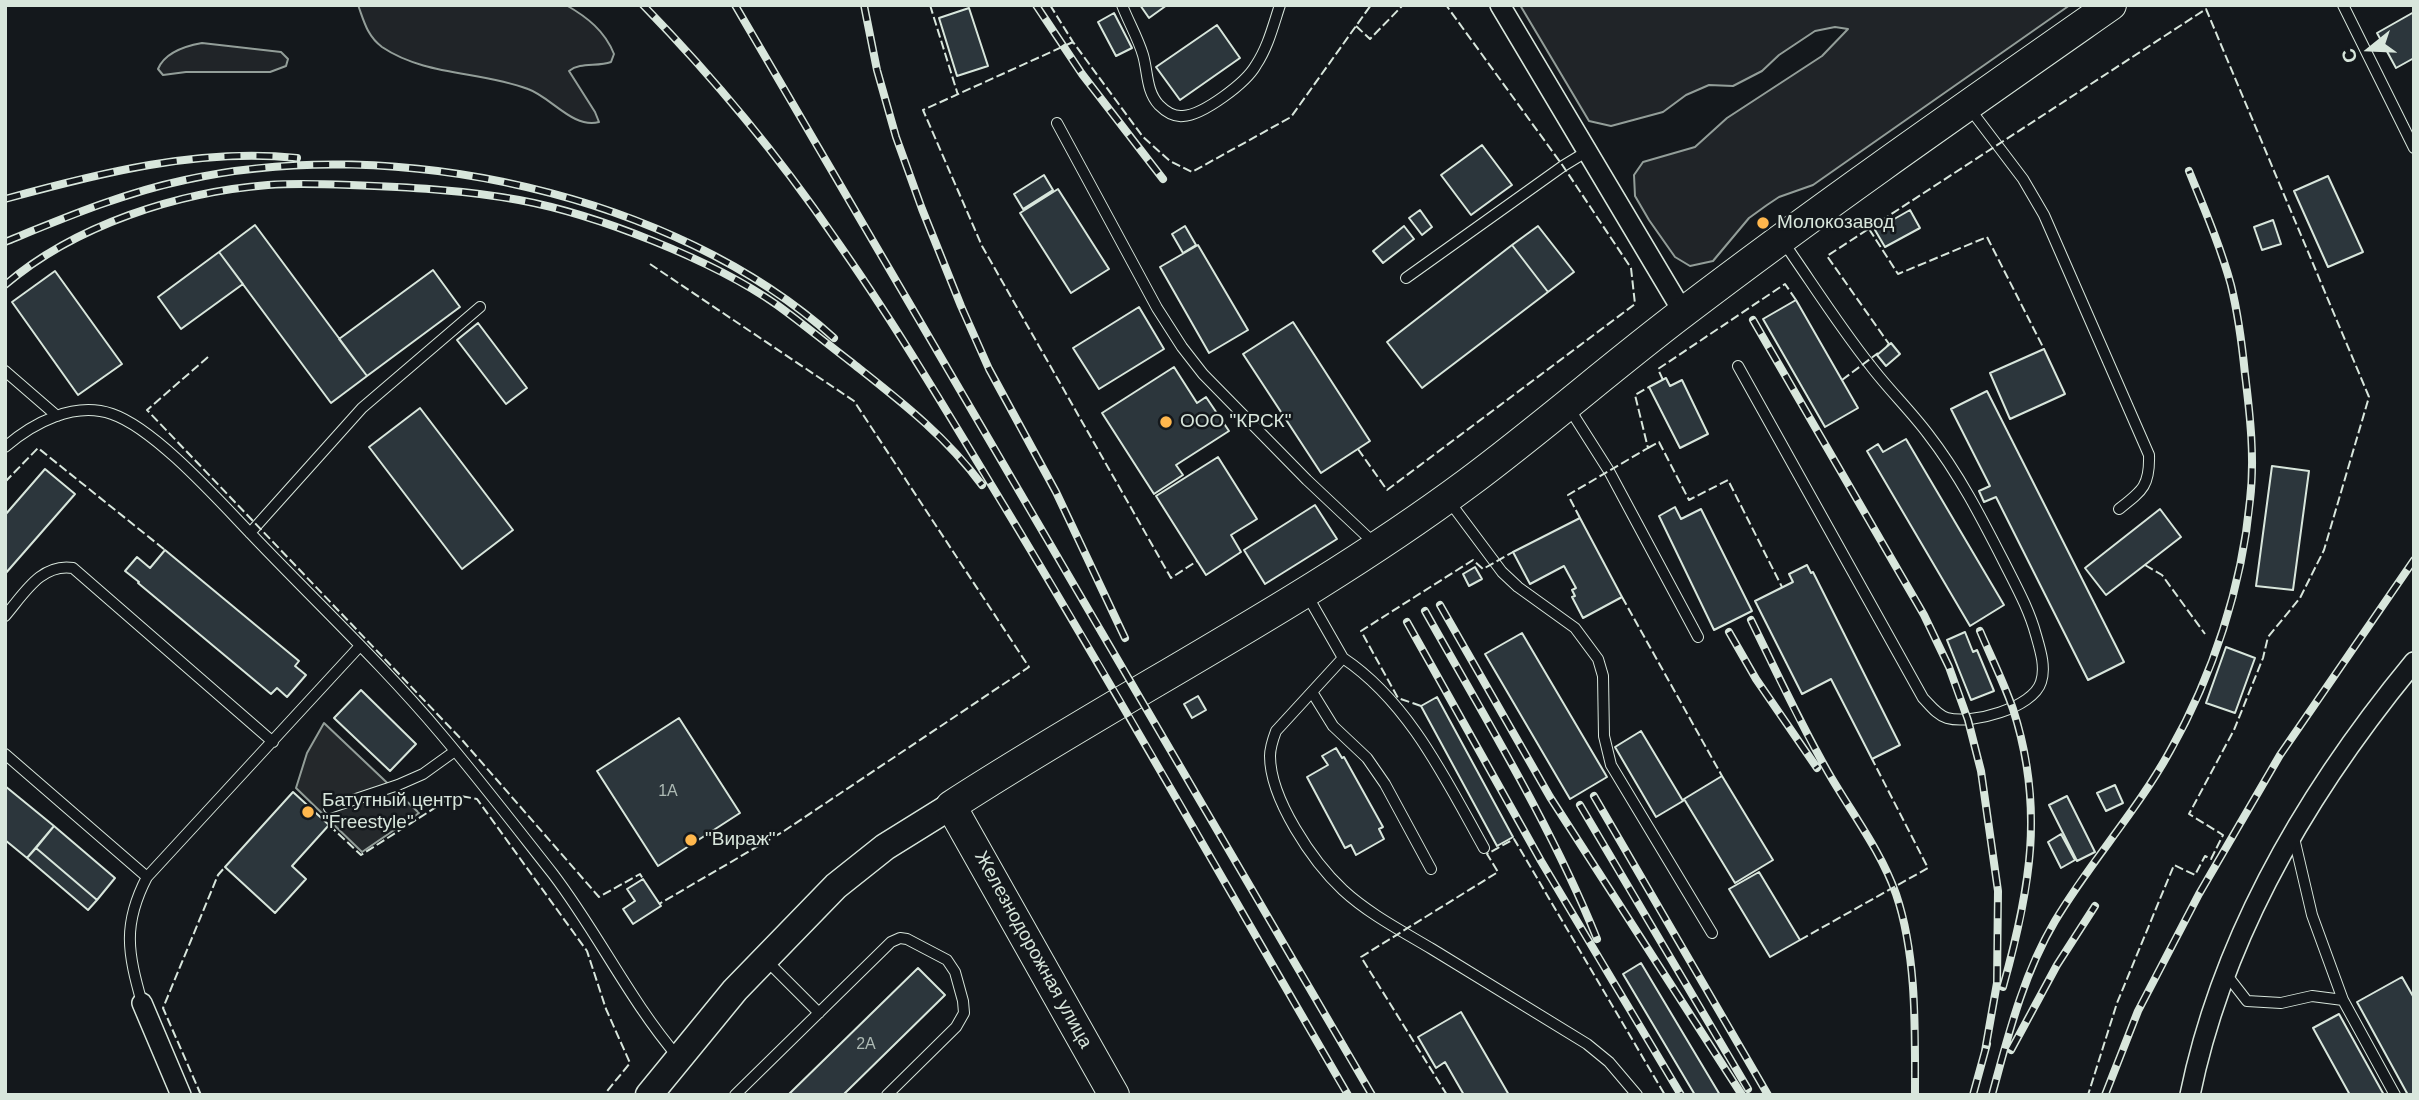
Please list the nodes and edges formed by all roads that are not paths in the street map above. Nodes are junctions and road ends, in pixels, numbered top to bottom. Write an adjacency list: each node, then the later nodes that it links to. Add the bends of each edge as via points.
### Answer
1 (1122, 5): 2 (lane, via 1143,55 1152,94 1159,105 1180,117 1203,109 1244,80 1265,50)
2 (1280, 5)
3 (1500, 5): 9 (street)
4 (2111, 5): 6 (main road)
5 (2343, 5): 8 (lane)
6 (1968, 107): 10 (main road); 20 (lane, via 2023,179 2044,215 2149,455 2149,475 2142,490)
7 (1057, 123): 22 (lane, via 1182,347 1203,374)
8 (2414, 148)
9 (1586, 152): 11 (lane); 13 (street)
10 (1782, 240): 13 (main road); 14 (lane, via 1867,362 1926,430 1974,503 2036,635 2043,670 2041,683 2027,700 2013,708 1957,720 1945,717 1923,698)
11 (1406, 278)
12 (480, 307): 21 (lane, via 362,408)
13 (1683, 312): 16 (main road)
14 (1738, 366)
15 (5, 371): 17 (lane)
16 (1567, 404): 19 (main road); 25 (lane, via 1609,471)
17 (57, 416): 18 (lane, via 40,422); 21 (lane, via 109,413 132,423)
18 (5, 447)
19 (1447, 498): 22 (main road); 39 (lane, via 1502,572 1575,628 1598,659 1611,765)
20 (2119, 509)
21 (250, 533): 26 (lane)
22 (1377, 546): 23 (main road)
23 (1305, 592): 27 (lane); 33 (main road)
24 (5, 616): 30 (lane, via 42,573 59,566 73,568)
25 (1698, 637)
26 (359, 647): 30 (lane); 31 (lane)
27 (1343, 659): 29 (lane); 36 (lane, via 1379,688 1426,748)
28 (2414, 662): 35 (street, via 2357,736)
29 (1312, 692): 37 (lane, via 1333,726 1367,758 1385,784); 51 (lane, via 1276,731 1270,757 1285,808 1326,873 1366,908 1587,1044)
30 (273, 742): 38 (lane)
31 (455, 751): 34 (lane, via 423,774); 45 (lane, via 578,907 638,1005)
32 (5, 754): 38 (lane)
33 (951, 806): 40 (main road, via 861,864); 50 (main road, Железнодорожная улица)
34 (328, 807)
35 (2293, 834): 41 (street, via 2254,905); 42 (lane, via 2312,915)
36 (1484, 848)
37 (1431, 869)
38 (147, 877): 43 (lane, via 135,899 130,931 132,969)
39 (1712, 933)
40 (764, 959): 44 (lane); 45 (main road)
41 (2226, 974): 42 (lane, via 2247,1000 2281,1003 2312,996); 52 (street)
42 (2343, 1000): 53 (lane)
43 (142, 1003): 46 (street)
44 (819, 1013): 48 (lane); 49 (lane, via 900,938 947,960 955,972 964,1013 956,1027)
45 (679, 1058): 47 (main road)
46 (181, 1095)
47 (649, 1095)
48 (735, 1095)
49 (887, 1095)
50 (1114, 1095)
51 (1637, 1095)
52 (2190, 1095)
53 (2395, 1095)

